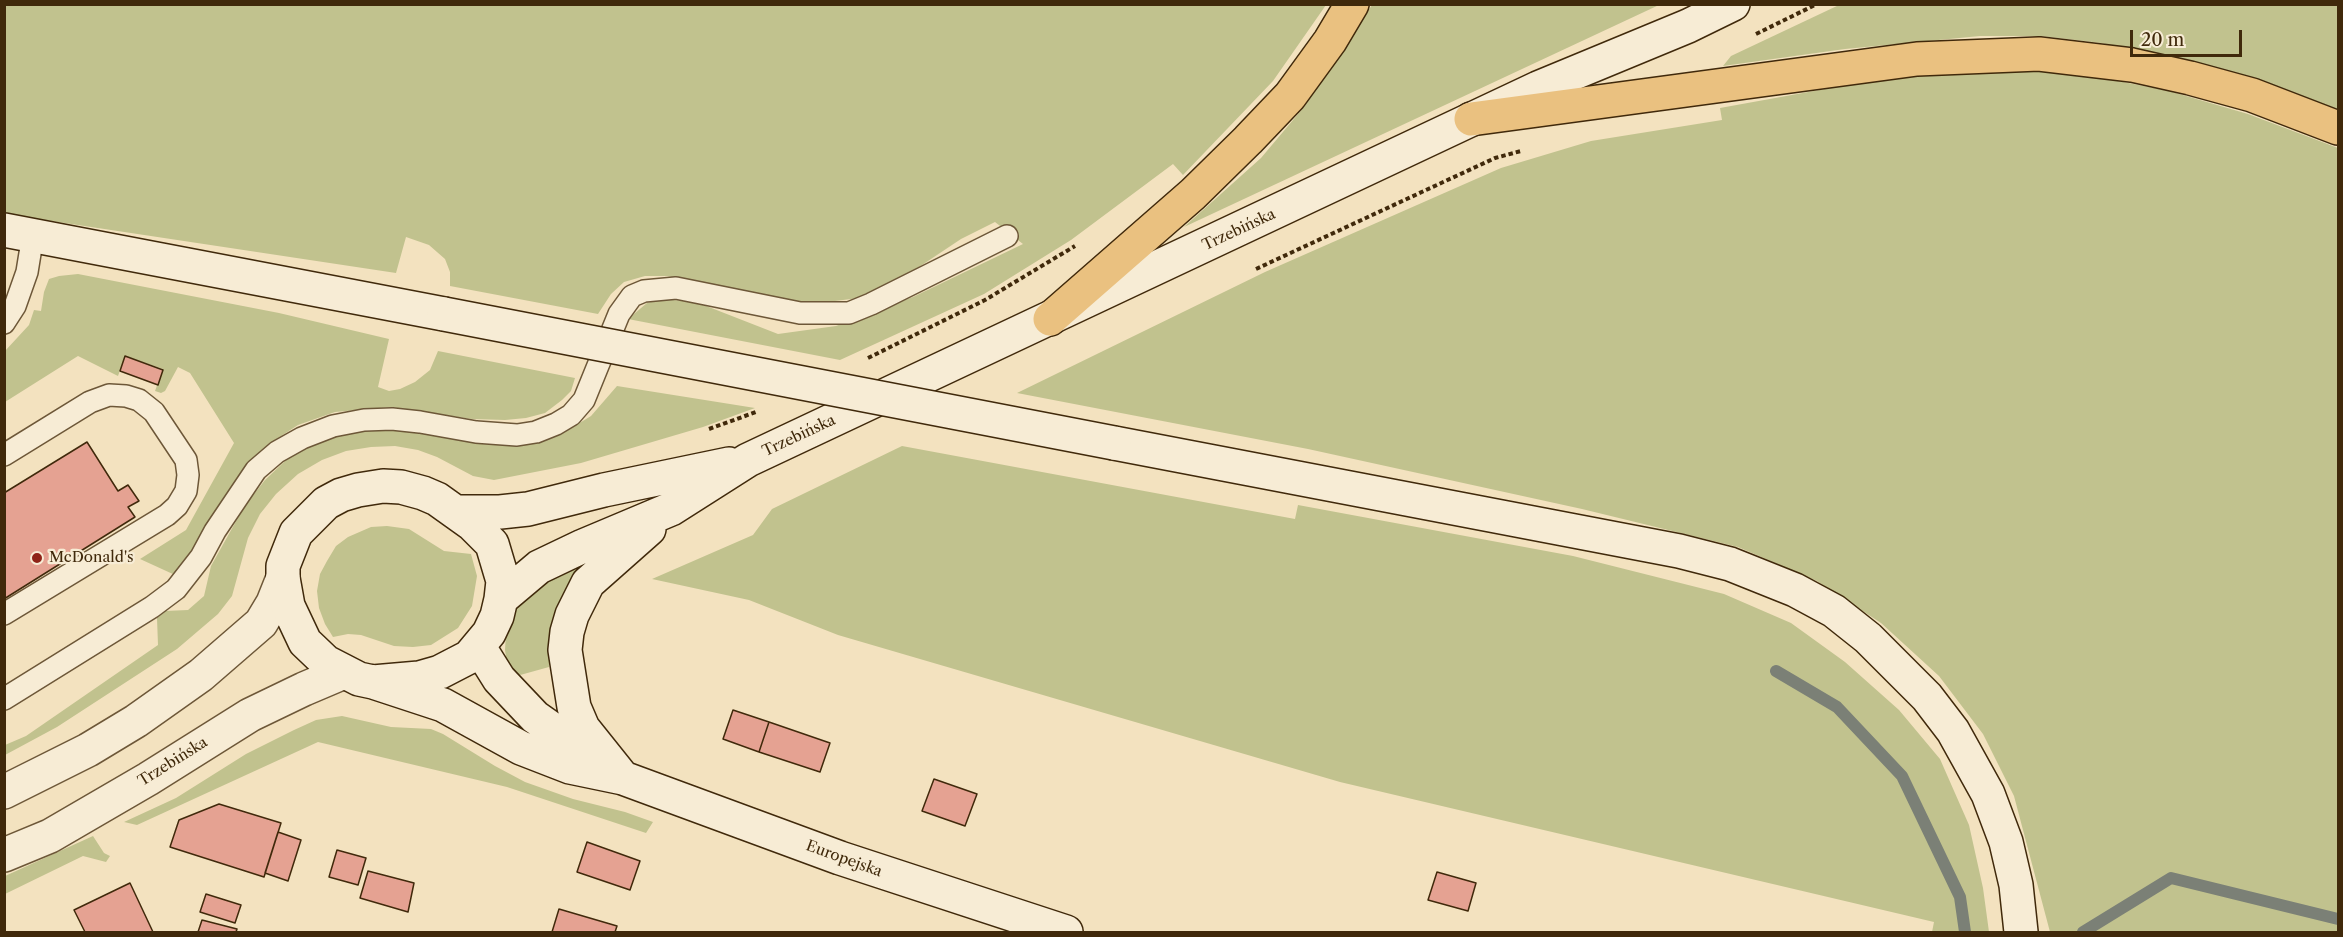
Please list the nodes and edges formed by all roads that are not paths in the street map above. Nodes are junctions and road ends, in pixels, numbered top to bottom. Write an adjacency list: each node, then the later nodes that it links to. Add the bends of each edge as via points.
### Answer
1 (1352, 4): 7 (highway, via 1290,96 1248,140 1193,194)
2 (1732, 4): 3 (main road, Trzebińska)
3 (1471, 120): 4 (highway, via 1917,59 2039,54 2132,65 2190,78 2252,95); 7 (main road, Trzebińska)
4 (2338, 128)
5 (19, 232): 8 (lane, via 27,272 15,306); 23 (main road, bridge, via 1679,551 1754,573 1815,600 1851,624 1892,660 1953,730 1988,794 2006,842)
6 (1007, 236): 18 (lane, via 849,312 800,313 676,288 644,291 632,296 619,314 584,400 571,415 536,432 476,432 392,419 333,426 302,438 256,470 176,589)
7 (1050, 319): 10 (main road, Trzebińska)
8 (4, 322)
9 (4, 455): 15 (lane, via 90,402 109,395 126,396 154,412 186,460 188,476 186,491 167,515)
10 (748, 460): 11 (main road, Trzebińska); 12 (main road, Trzebińska, via 528,509)
11 (671, 509): 14 (main road, Trzebińska, via 539,567); 19 (main road, via 588,583 567,632 565,650 574,707 583,728)
12 (457, 512): 13 (main road, via 423,493 401,487 367,488 341,495 318,510 296,533 285,559); 14 (main road, via 492,544 503,581)
13 (283, 578): 17 (main road, via 288,606 305,642 326,662); 20 (main road, via 261,623 201,675 88,750)
14 (501, 599): 16 (main road)
15 (4, 614)
16 (479, 646): 17 (main road, via 469,657 440,672 401,681); 19 (main road, Europejska, via 499,679 535,717)
17 (359, 677): 19 (main road, Europejska, via 443,705 521,748 570,767); 21 (main road, Trzebińska, via 304,688 58,831)
18 (4, 699)
19 (623, 778): 22 (main road, Europejska, via 840,858)
20 (4, 792)
21 (4, 855)
22 (1066, 933)
23 (2021, 933)

